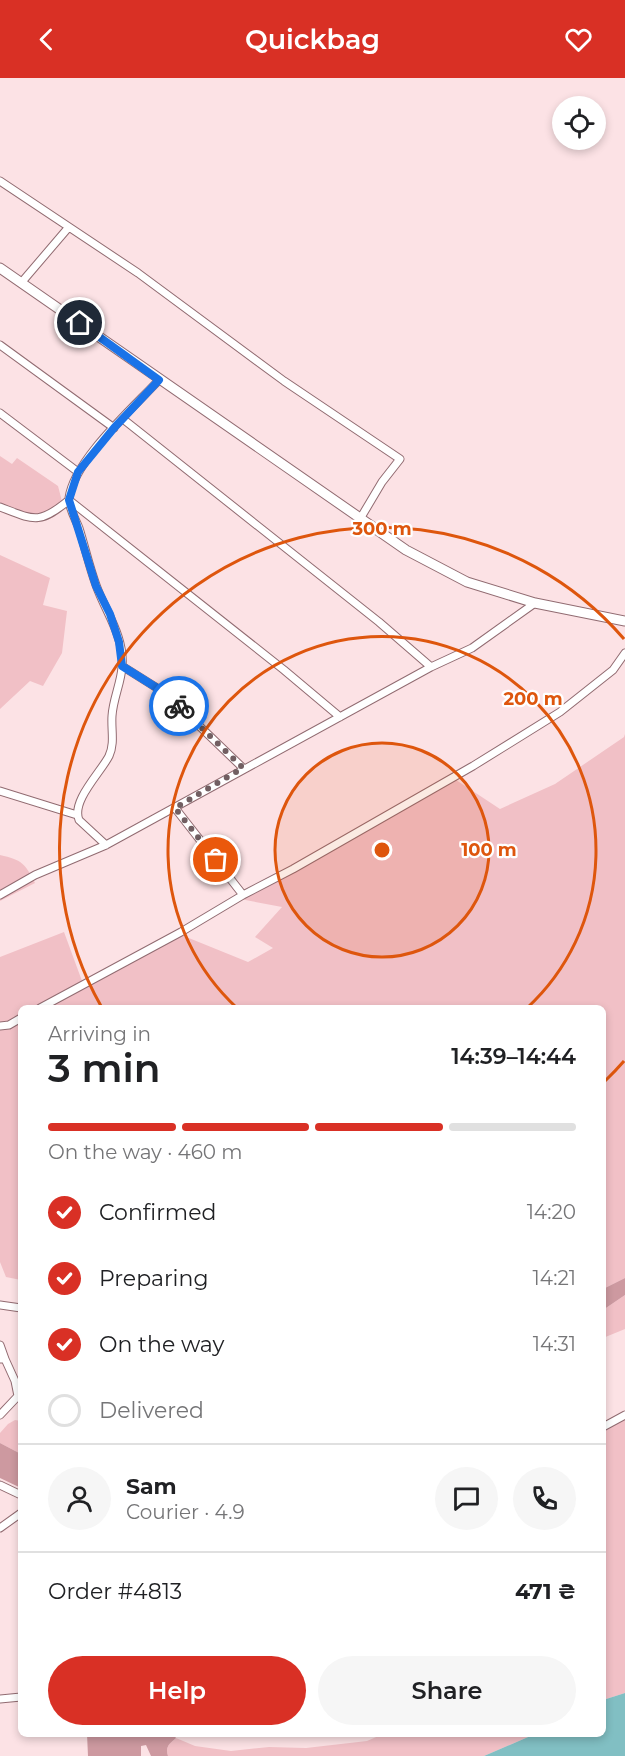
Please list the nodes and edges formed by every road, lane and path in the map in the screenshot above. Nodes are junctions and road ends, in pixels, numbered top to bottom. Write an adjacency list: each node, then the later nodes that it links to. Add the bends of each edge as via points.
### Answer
1 (0, 180): 2 (street)
2 (68, 228): 4 (street); 13 (street, via 138,273 284,381 400,459)
3 (0, 268): 4 (main road)
4 (21, 283): 6 (main road)
5 (0, 345): 9 (street)
6 (159, 380): 8 (street); 13 (main road)
7 (0, 413): 10 (street)
8 (123, 419): 9 (street); 18 (street)
9 (114, 428): 10 (street)
10 (78, 472): 11 (street)
11 (69, 500): 12 (street, via 48,517 31,519); 17 (street, via 96,586 119,642); 19 (street)
12 (0, 507)
13 (360, 519): 14 (main road, via 446,572)
14 (535, 603): 15 (main road); 18 (street, via 472,648)
15 (625, 621)
16 (625, 653): 26 (street, via 613,670 555,716)
17 (122, 666): 20 (street, via 165,693); 23 (street, via 112,714 109,757 88,787)
18 (431, 667): 19 (street)
19 (340, 717): 20 (street)
20 (243, 768): 22 (street)
21 (0, 791): 23 (street)
22 (175, 808): 24 (street); 26 (street)
23 (77, 814): 24 (street)
24 (105, 845): 25 (street, via 35,875)
25 (0, 895)
26 (243, 895): 27 (street)
27 (46, 1005)
28 (18, 1020): 29 (street)
29 (0, 1026)
30 (0, 1305): 31 (street)
31 (18, 1308)
32 (0, 1345): 33 (street)
33 (3, 1359): 34 (street, via 18,1396)
34 (0, 1415)
35 (625, 1415): 36 (street)
36 (606, 1425)
37 (0, 1485): 38 (street)
38 (18, 1494)
39 (18, 1515): 40 (street)
40 (0, 1528)
41 (18, 1697): 42 (street)
42 (0, 1699)

